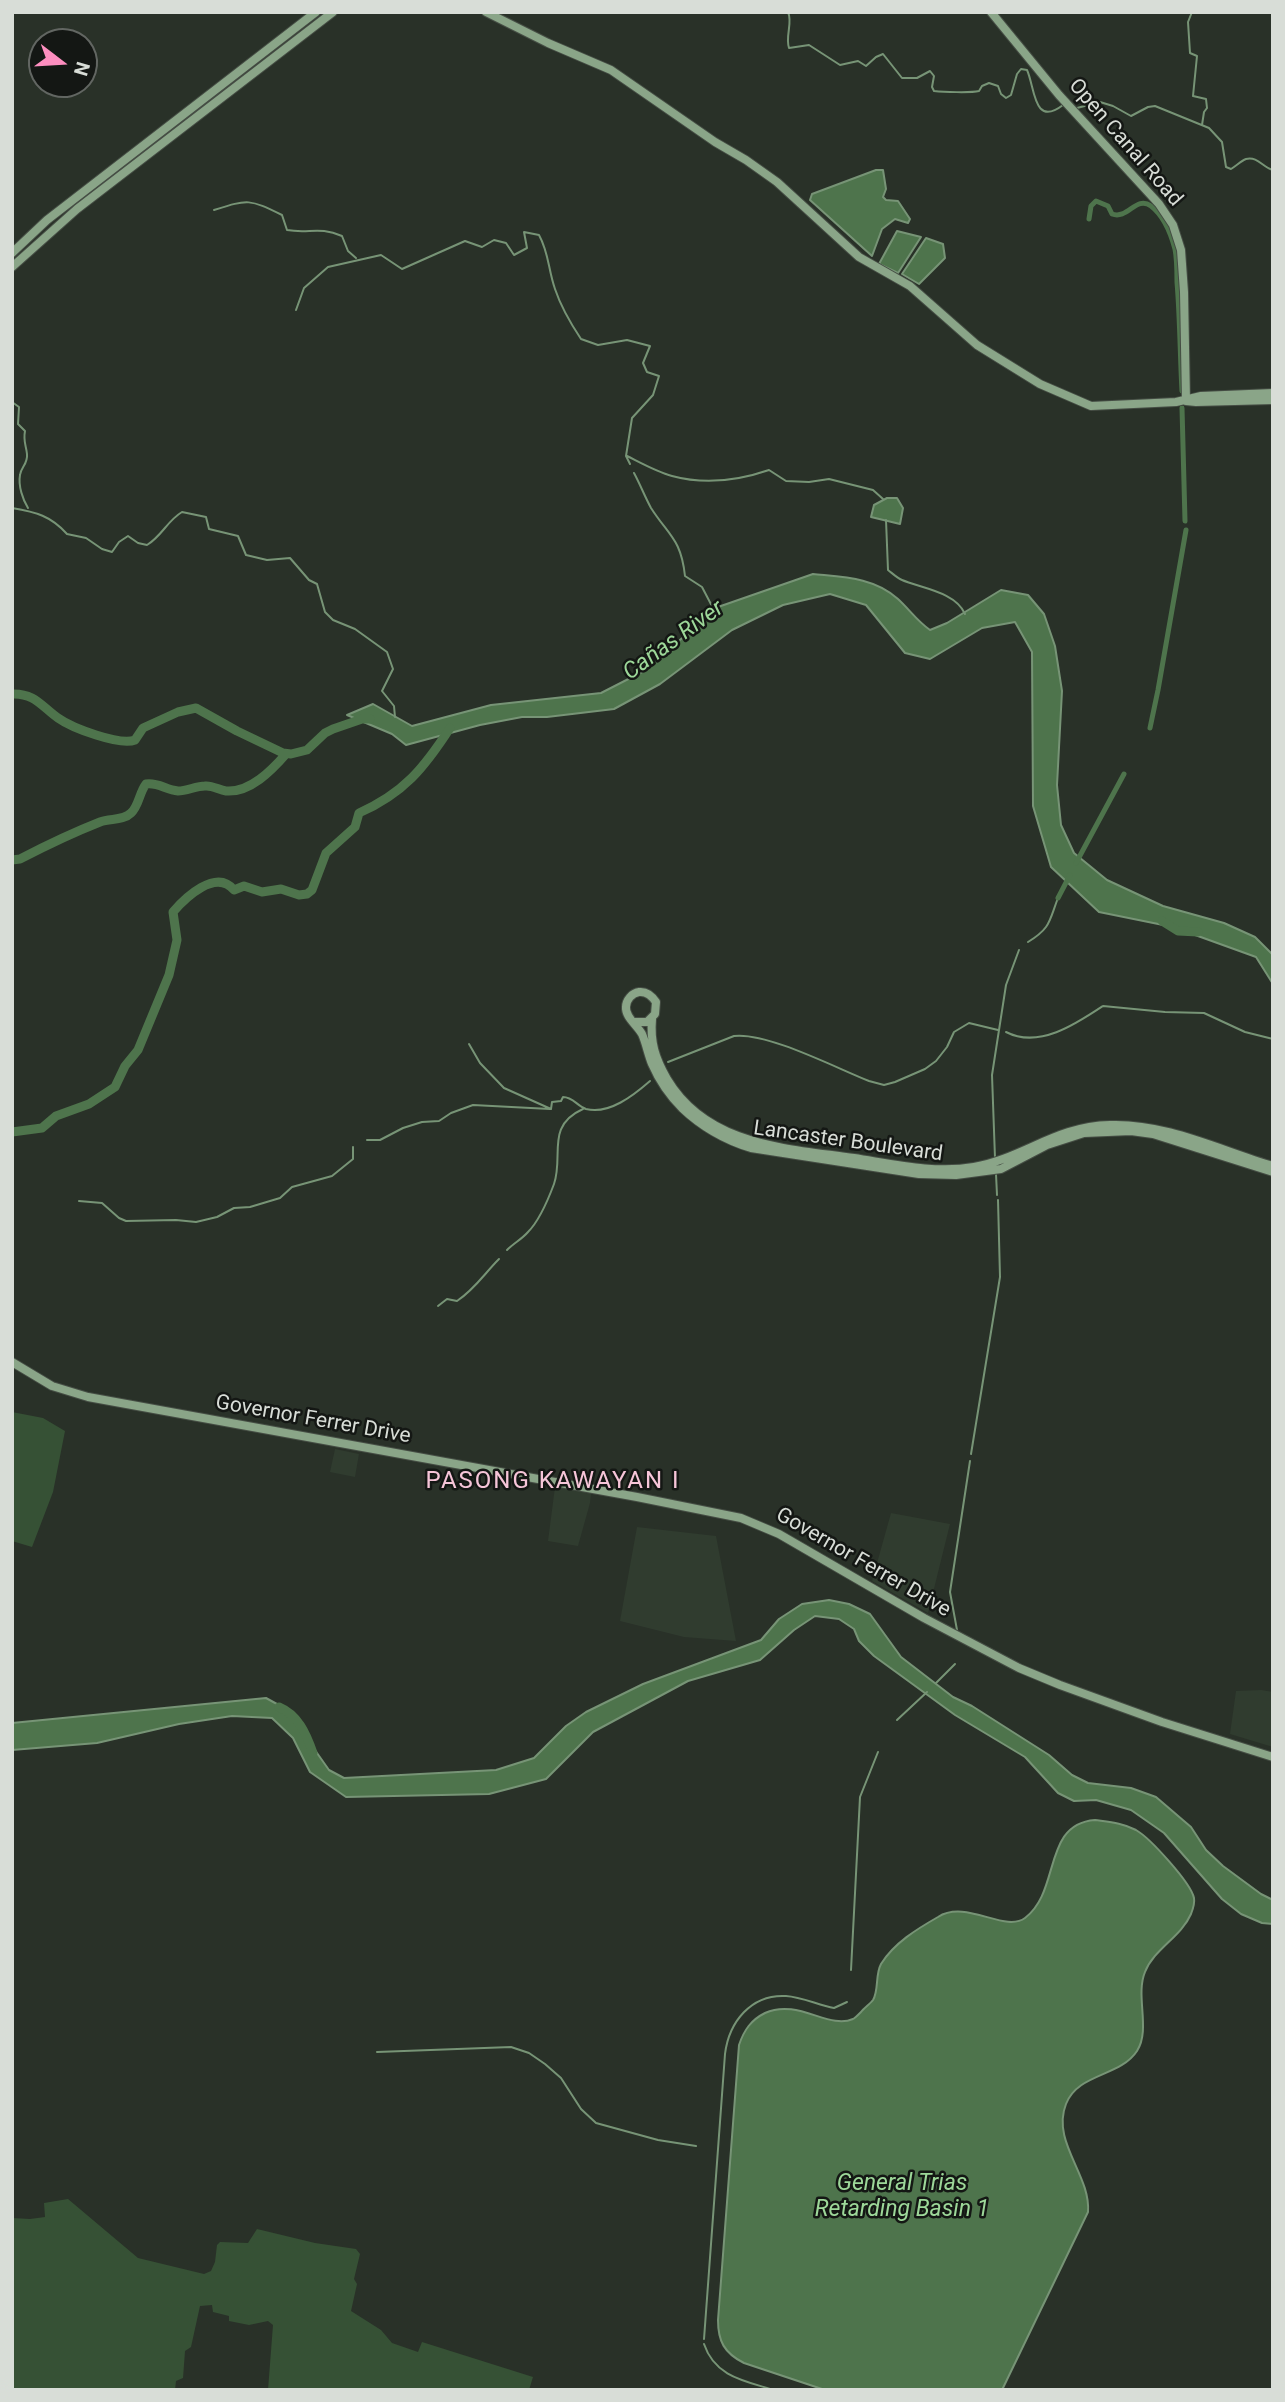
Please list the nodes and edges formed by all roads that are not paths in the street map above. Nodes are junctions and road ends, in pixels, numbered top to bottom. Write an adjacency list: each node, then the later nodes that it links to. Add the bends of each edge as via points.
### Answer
1 (316, 12): 5 (main road, via 47,220)
2 (333, 12): 6 (main road, via 77,209)
3 (486, 12): 9 (main road, via 611,70 746,160 859,257 910,286 977,345 1040,384 1091,406)
4 (991, 12): 9 (main road, Open Canal Road, via 1173,225 1181,250)
5 (12, 253)
6 (12, 267)
7 (1273, 393): 9 (main road, via 1195,396)
8 (1273, 400): 9 (main road)
9 (1186, 401)
10 (652, 1019): 11 (main road); 11 (main road, via 656,1002 640,992 631,995 626,1005); 12 (main road, Lancaster Boulevard, via 652,1048 678,1094 714,1126 752,1142 919,1168 956,1169 1000,1161 1083,1127 1131,1125)
11 (635, 1022): 13 (main road, Lancaster Boulevard, via 653,1066 680,1106 712,1132 751,1148 919,1174 956,1175 1001,1168 1047,1144 1084,1133 1131,1131)
12 (1273, 1166)
13 (1273, 1172)
14 (12, 1362): 15 (main road, Governor Ferrer Drive, via 52,1386 88,1397 741,1518 779,1534 1019,1668 1162,1722)
15 (1273, 1757)

